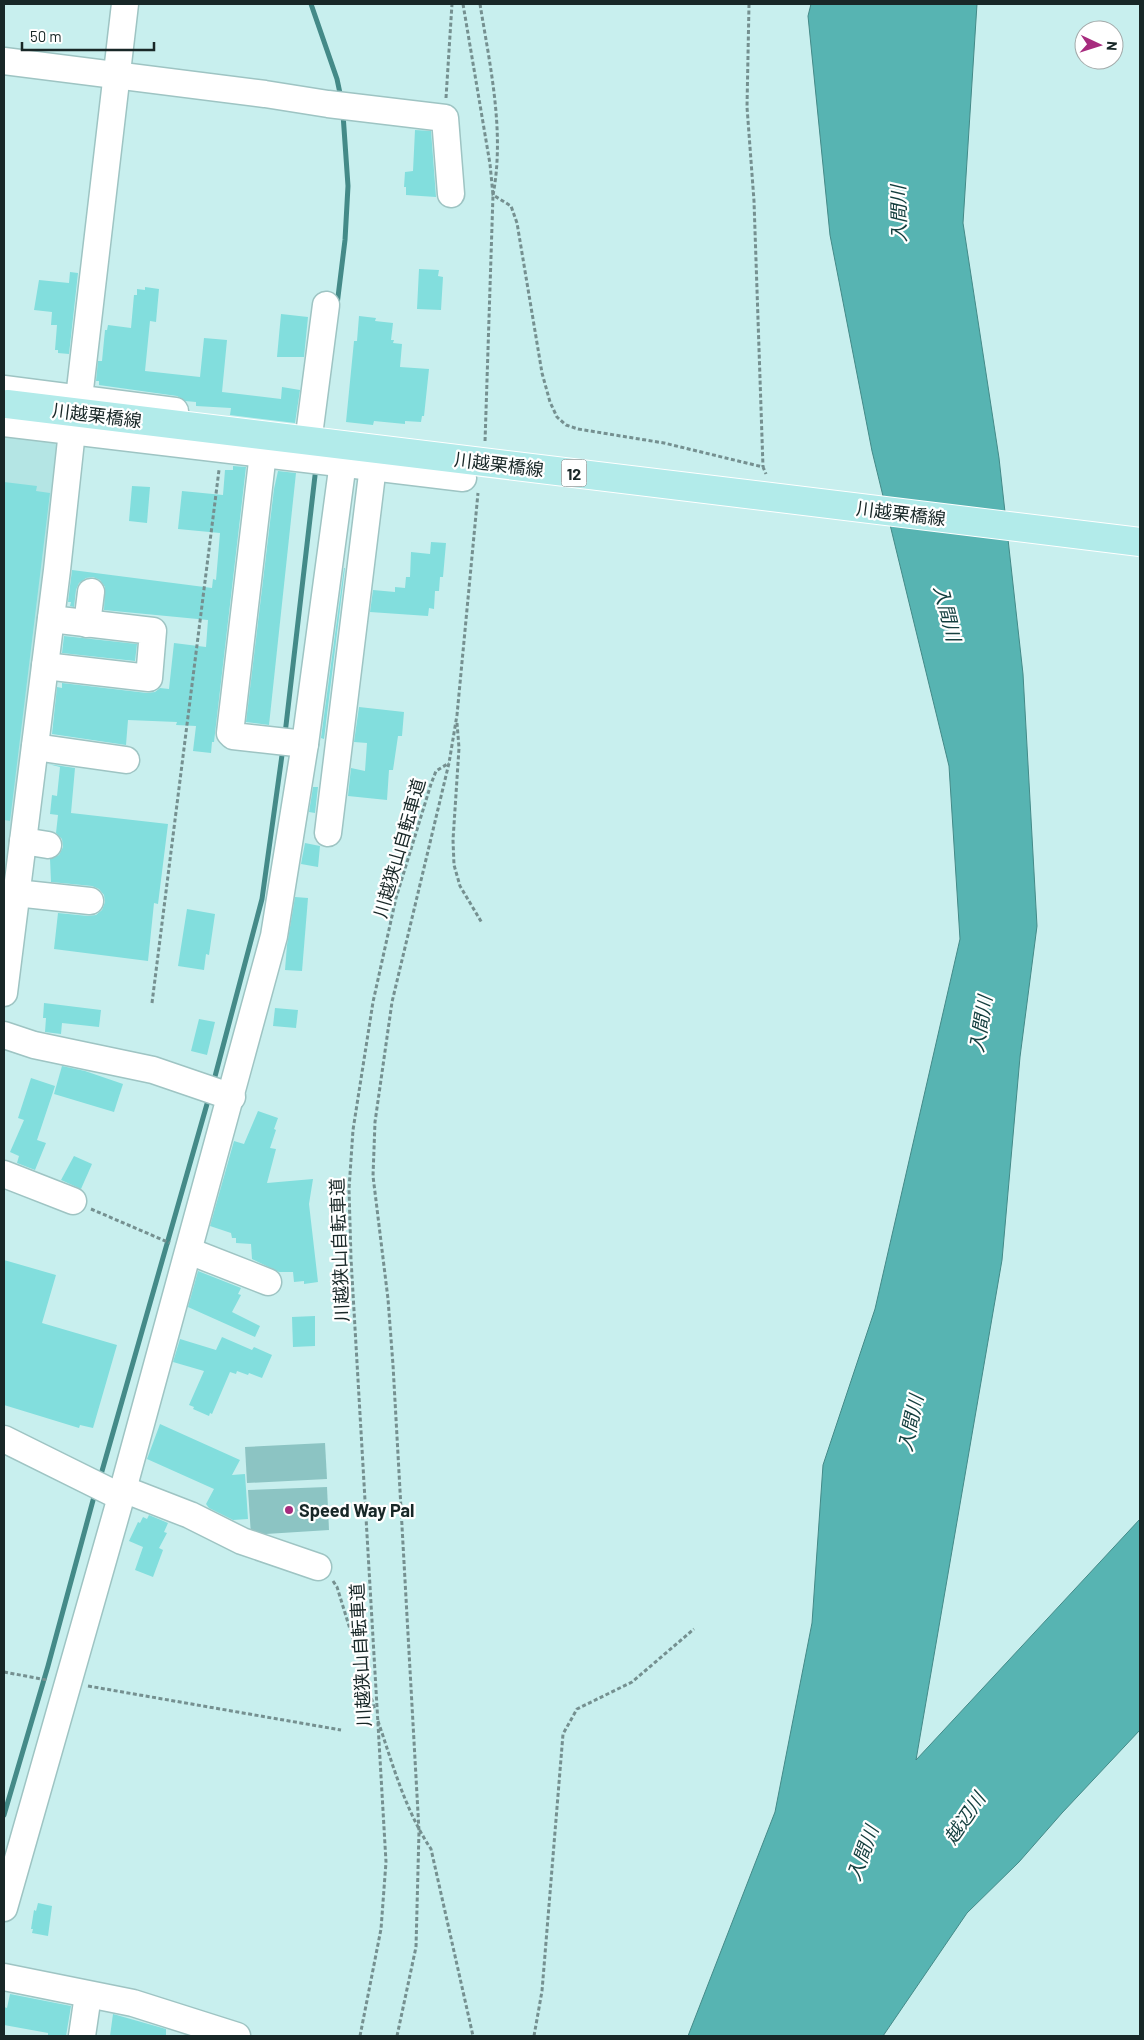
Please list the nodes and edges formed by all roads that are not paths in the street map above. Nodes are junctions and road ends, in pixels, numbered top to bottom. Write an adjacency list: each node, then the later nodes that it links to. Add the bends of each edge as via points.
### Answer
1 (125, 4): 3 (street)
2 (4, 61): 3 (street)
3 (116, 76): 4 (street, via 445,118); 6 (street)
4 (451, 194)
5 (326, 305): 11 (street)
6 (79, 398): 7 (street); 9 (street, via 186,413 200,421)
7 (5, 405): 8 (street); 15 (main road, 川越栗橋線 / 12, bridge)
8 (72, 431): 9 (street); 17 (street)
9 (222, 450): 10 (street)
10 (263, 454): 11 (street); 20 (street, via 230,734)
11 (306, 458): 12 (street)
12 (342, 462): 13 (street); 20 (street)
13 (373, 466): 14 (street); 23 (street)
14 (471, 482)
15 (1140, 542)
16 (91, 592): 18 (street)
17 (51, 619): 18 (street); 19 (street)
18 (87, 624): 19 (street, via 153,631 149,678)
19 (45, 666): 21 (street)
20 (304, 744): 30 (street, via 274,936)
21 (35, 747): 22 (street); 24 (street)
22 (126, 760)
23 (328, 833)
24 (23, 841): 25 (street); 26 (street)
25 (48, 844)
26 (16, 893): 27 (street); 28 (street)
27 (90, 902)
28 (4, 993)
29 (4, 1035): 30 (street, via 34,1045 153,1070)
30 (232, 1097): 33 (street)
31 (4, 1174): 32 (street)
32 (73, 1201)
33 (189, 1251): 34 (street); 36 (street)
34 (268, 1282)
35 (4, 1439): 36 (street)
36 (122, 1493): 37 (street, via 190,1515 242,1541); 38 (street)
37 (318, 1567)
38 (4, 1908)
39 (4, 1978): 40 (street)
40 (88, 1995): 41 (street, via 133,2003); 42 (street)
41 (178, 2027): 43 (street)
42 (82, 2036)
43 (237, 2036)

